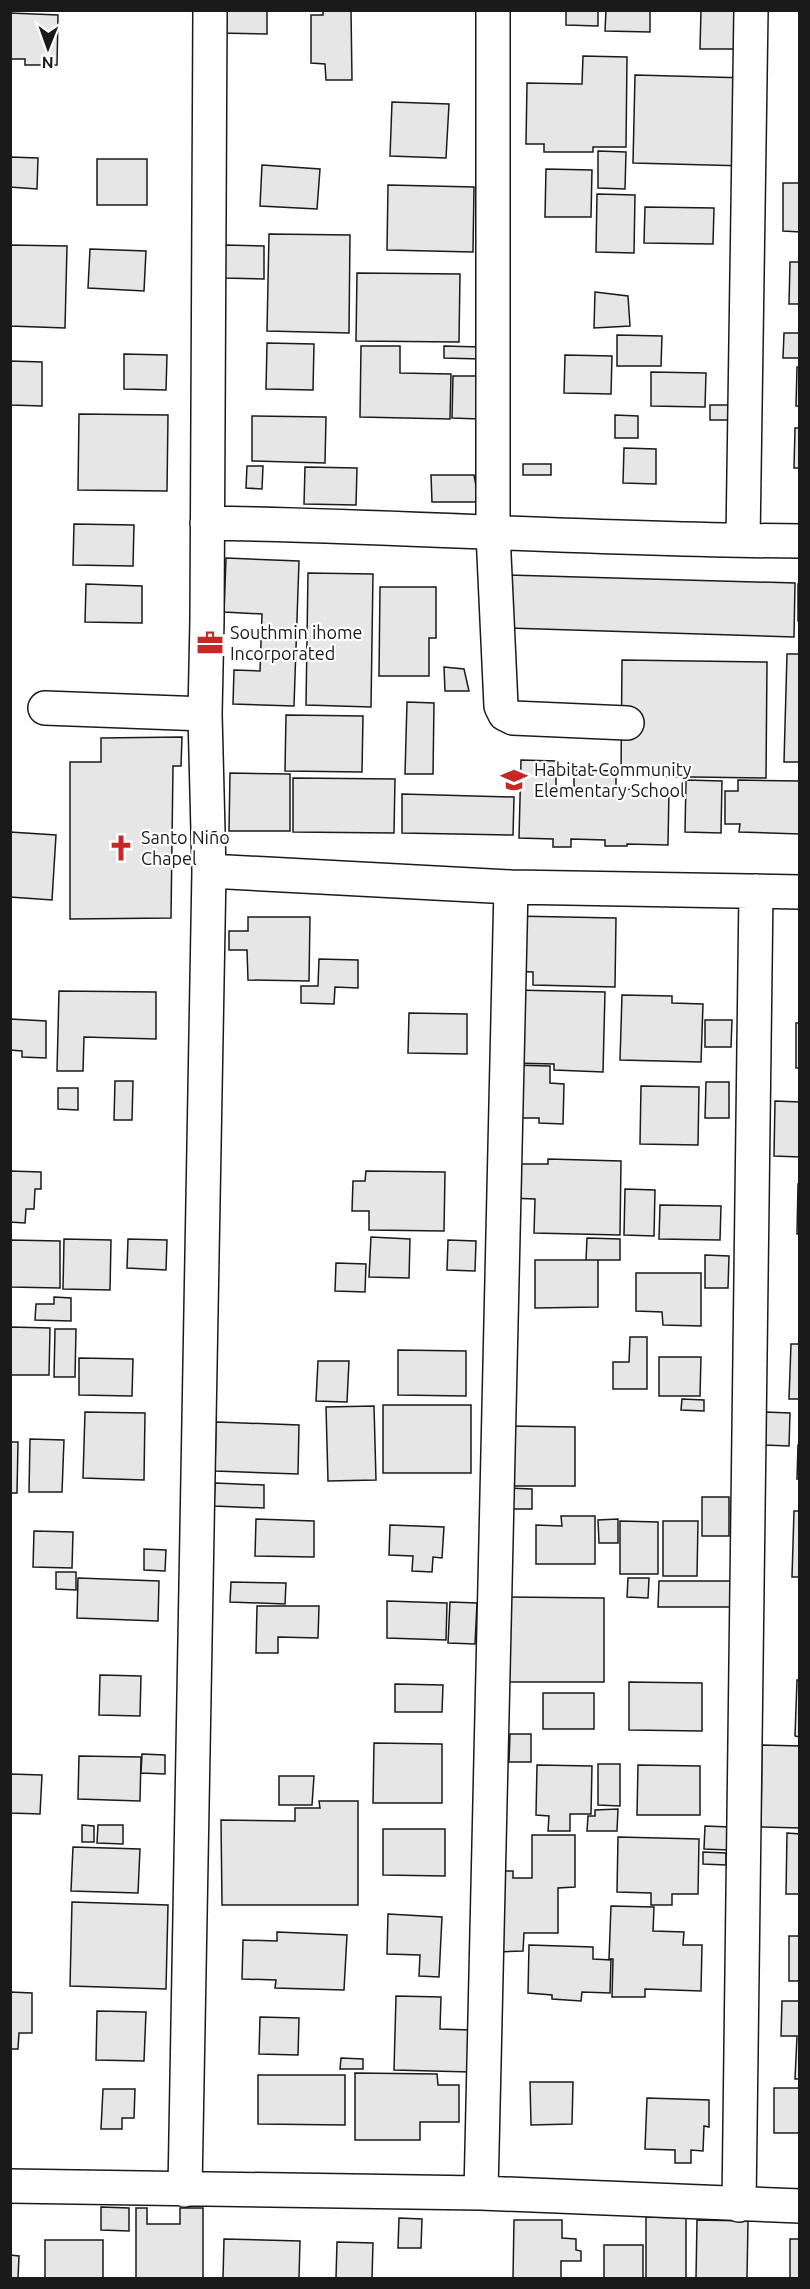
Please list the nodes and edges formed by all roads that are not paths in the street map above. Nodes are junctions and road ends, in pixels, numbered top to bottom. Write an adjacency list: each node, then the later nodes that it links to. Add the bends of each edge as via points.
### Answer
1 (210, 10): 4 (street)
2 (493, 10): 5 (street)
3 (751, 10): 6 (street)
4 (207, 523): 5 (street); 9 (street)
5 (493, 533): 6 (street); 10 (street, via 501,706 505,714 513,718)
6 (743, 540): 7 (street)
7 (800, 541)
8 (45, 708): 9 (street)
9 (205, 714): 11 (street)
10 (627, 723)
11 (209, 871): 12 (street); 16 (street)
12 (511, 887): 13 (street); 17 (street)
13 (756, 891): 14 (street); 18 (street)
14 (800, 892)
15 (10, 2186): 16 (street)
16 (185, 2190): 17 (street)
17 (481, 2193): 18 (street)
18 (739, 2205): 19 (street)
19 (800, 2206)

